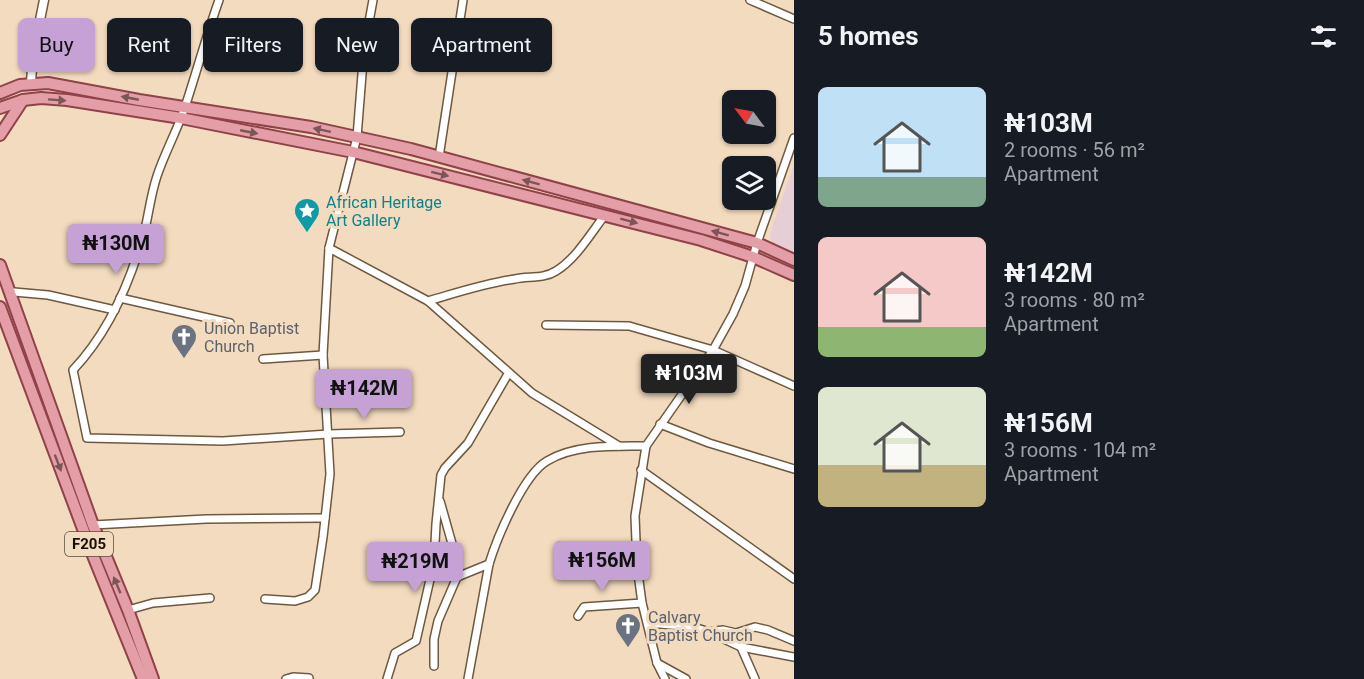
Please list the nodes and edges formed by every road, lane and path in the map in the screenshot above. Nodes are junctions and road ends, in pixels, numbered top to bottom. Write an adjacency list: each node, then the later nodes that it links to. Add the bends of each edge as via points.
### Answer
1 (44, 0): 7 (street)
2 (219, 0): 10 (street)
3 (373, 0): 14 (street, via 364,49)
4 (463, 0): 17 (street)
5 (750, 0): 6 (street)
6 (794, 19)
7 (31, 82): 8 (main road); 10 (main road, one-way to 7)
8 (0, 93)
9 (23, 100): 11 (main road); 12 (main road, one-way to 12, via 67,100); 13 (main road)
10 (185, 106): 12 (street); 14 (main road, one-way to 10)
11 (0, 108)
12 (180, 118): 16 (main road, one-way to 16); 27 (street, via 149,201 146,226)
13 (0, 135)
14 (357, 137): 16 (street); 17 (main road)
15 (794, 138): 19 (street)
16 (353, 152): 18 (main road, one-way to 18); 20 (street)
17 (439, 157): 19 (main road, one-way to 17)
18 (605, 215): 22 (main road, one-way to 22); 28 (street, via 554,273)
19 (757, 243): 22 (street); 23 (main road)
20 (329, 248): 28 (street); 35 (street)
21 (0, 254): 26 (main road)
22 (753, 256): 25 (main road); 34 (street, via 741,296)
23 (794, 260)
24 (0, 265): 39 (main road)
25 (794, 275)
26 (14, 292): 30 (street, via 48,295); 39 (main road, via 45,376)
27 (120, 298): 30 (street); 31 (street)
28 (428, 301): 37 (street)
29 (0, 307): 40 (main road, F205)
30 (115, 310): 43 (street, via 99,339 73,370 87,438 223,441)
31 (230, 323)
32 (0, 326): 40 (main road)
33 (546, 326): 34 (street, via 629,326)
34 (712, 350): 38 (street); 41 (street)
35 (323, 355): 36 (street); 43 (street)
36 (263, 359)
37 (508, 374): 44 (street); 48 (street, via 468,443 445,468 439,481)
38 (794, 386)
39 (49, 402): 50 (main road)
40 (39, 407): 70 (main road, F205, one-way to 70)
41 (660, 424): 45 (street); 46 (street)
42 (400, 432): 43 (street)
43 (328, 434): 49 (street, via 330,474)
44 (619, 446): 45 (street); 52 (street, via 580,450 545,462 507,516)
45 (646, 446): 47 (street)
46 (794, 469)
47 (641, 470): 53 (street, via 635,516); 55 (street)
48 (439, 498): 54 (street); 73 (street, via 434,562 416,641 394,653)
49 (325, 518): 50 (street); 57 (street, via 315,590 296,601)
50 (93, 525): 59 (main road, F205, one-way to 50)
51 (560, 546): 53 (street)
52 (489, 564): 54 (street); 74 (street)
53 (637, 566): 58 (street)
54 (457, 578): 68 (street, via 438,621)
55 (794, 579)
56 (210, 598): 59 (street, via 153,603)
57 (266, 599)
58 (642, 603): 60 (street, via 584,607); 61 (street)
59 (128, 610): 71 (main road, F205)
60 (578, 616)
61 (648, 623): 62 (street); 67 (street)
62 (709, 632): 63 (street); 65 (street)
63 (736, 633): 64 (street, via 755,627); 65 (street)
64 (794, 641)
65 (741, 647): 66 (street); 77 (street)
66 (794, 657)
67 (657, 663): 75 (street); 76 (street)
68 (434, 666)
69 (309, 678): 72 (street)
70 (143, 679)
71 (153, 679)
72 (286, 679)
73 (387, 679)
74 (468, 679)
75 (665, 679)
76 (686, 679)
77 (755, 679)

